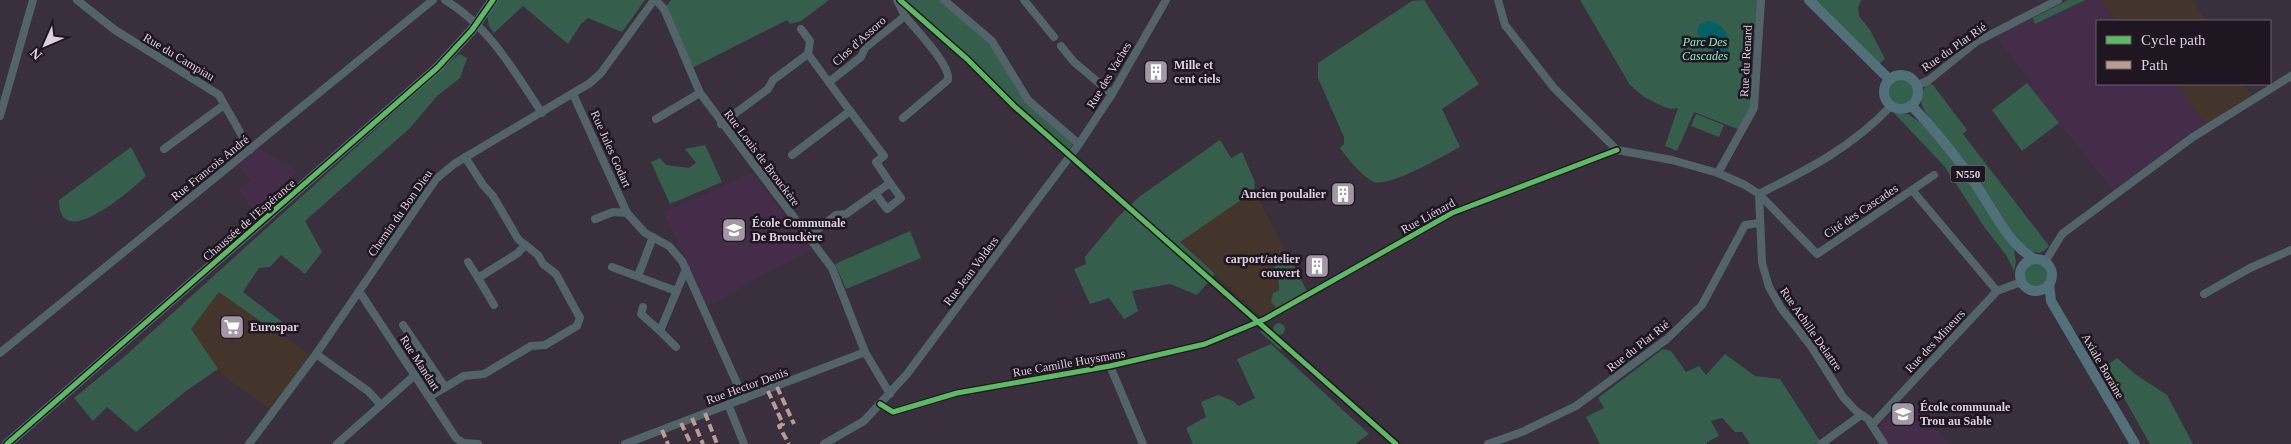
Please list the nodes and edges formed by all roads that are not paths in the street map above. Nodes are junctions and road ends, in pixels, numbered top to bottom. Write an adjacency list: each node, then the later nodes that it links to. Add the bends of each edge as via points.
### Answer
1 (33, 0): 33 (street)
2 (78, 0): 28 (street, Rue du Campiau, via 114,30 219,95)
3 (433, 0): 39 (street, Rue Francois André)
4 (444, 0): 16 (street, via 465,12)
5 (493, 0): 16 (main road, Chaussée de l'Espérance)
6 (655, 0): 25 (street, Rue Louis de Brouckère, via 664,9); 26 (street, Chemin du Bon Dieu, via 601,73)
7 (897, 0): 15 (street, Clos d'Assoro)
8 (944, 0): 37 (street, via 992,41 1028,100)
9 (1024, 0): 18 (street)
10 (1166, 0): 27 (street, Rue des Vaches)
11 (1498, 0): 40 (street, via 1505,25 1554,88)
12 (1761, 0): 44 (street, Rue du Renard, via 1754,108)
13 (1809, 0): 22 (main road)
14 (2058, 0): 24 (street, Rue du Plat Rié, via 1976,42 1929,80)
15 (905, 16): 23 (street, Clos d'Assoro); 34 (street, Clos d'Assoro, via 940,58 949,76)
16 (477, 24): 32 (street, via 489,35); 96 (main road, Chaussée de l'Espérance, via 437,68)
17 (802, 30): 20 (street, via 810,41)
18 (1054, 36)
19 (1061, 46): 27 (street, via 1074,62)
20 (808, 54): 23 (street, Clos d'Assoro); 36 (street)
21 (2291, 76): 58 (street, via 2193,137 2062,234)
22 (1890, 80): 24 (main road, via 1904,76); 30 (main road, via 1884,93)
23 (829, 82): 31 (street, Clos d'Assoro)
24 (1916, 86): 29 (main road, via 1917,96)
25 (700, 93): 35 (street); 36 (street, Rue Louis de Brouckère)
26 (574, 94): 32 (street, Chemin du Bon Dieu); 50 (street, Rue Jules Godart)
27 (1112, 94): 37 (street, Rue des Vaches)
28 (224, 105): 38 (street); 39 (street, Rue du Campiau)
29 (1911, 105): 30 (main road, via 1903,108); 56 (main road, N550, via 1974,182)
30 (1891, 106): 49 (street, via 1859,137 1805,171)
31 (850, 111): 41 (street); 46 (street, Clos d'Assoro, via 884,156 876,162)
32 (542, 113): 42 (street, Chemin du Bon Dieu)
33 (0, 116)
34 (904, 118)
35 (656, 119)
36 (721, 124): 53 (street, Rue Louis de Brouckère)
37 (1079, 144): 43 (street, Rue des Vaches)
38 (164, 149)
39 (250, 150): 80 (street, Rue Francois André)
40 (1617, 150): 44 (street); 75 (street, Rue Liénard, via 1452,213)
41 (792, 155)
42 (465, 157): 55 (street); 67 (street, Chemin du Bon Dieu, via 436,179)
43 (1068, 160): 85 (street, Rue Jean Volders)
44 (1718, 173): 49 (street)
45 (1934, 175): 47 (street, Cité des Cascades)
46 (890, 183): 48 (street); 48 (street, via 902,198 887,209)
47 (1912, 190): 49 (street, Cité des Cascades, via 1817,254); 70 (street, Cité des Cascades)
48 (875, 193): 53 (street, via 846,214 836,215)
49 (1759, 194): 52 (street, Rue Achille Delattre)
50 (627, 213): 51 (street, via 613,212); 54 (street)
51 (594, 219)
52 (1759, 223): 91 (street, Rue Achille Delattre, via 1762,263 1769,287 1843,397); 104 (street, Rue du Plat Rié, via 1745,225 1702,305 1666,339 1576,406)
53 (808, 237): 79 (street, Rue Louis de Brouckère, via 832,268)
54 (653, 238): 62 (street, via 676,253); 63 (street)
55 (525, 245): 64 (street, via 518,253); 84 (street, via 556,274 580,318 577,326 545,345 531,346 484,374 464,376)
56 (2018, 248): 58 (main road, N550); 61 (main road, N550)
57 (2291, 250): 71 (street)
58 (2040, 261): 61 (main road); 66 (main road, via 2051,270)
59 (468, 262): 64 (street)
60 (612, 267): 63 (street)
61 (2022, 267): 65 (main road, N550)
62 (686, 268): 68 (street); 87 (street)
63 (638, 276): 68 (street)
64 (478, 278): 73 (street)
65 (2021, 282): 69 (main road); 70 (street, Rue des Mineurs)
66 (2049, 284): 69 (main road, via 2043,290); 72 (main road)
67 (359, 291): 81 (street, Chemin du Bon Dieu); 83 (street, Rue Mandart)
68 (676, 291): 77 (street)
69 (2034, 291): 72 (main road)
70 (1997, 292): 92 (street, Rue des Mineurs)
71 (2204, 294)
72 (2051, 301): 107 (main road, Axiale Boraine)
73 (494, 305)
74 (643, 307): 77 (street, via 641,314)
75 (1260, 321): 82 (street, Rue Camille Huysmans, via 1184,350)
76 (403, 325): 84 (street)
77 (660, 331): 78 (street)
78 (676, 346)
79 (865, 352): 85 (street, Rue Louis de Brouckère); 87 (street, Rue Hector Denis)
80 (0, 353)
81 (316, 354): 90 (street, via 368,391); 97 (street, Chemin du Bon Dieu)
82 (1110, 366): 89 (street, Rue Camille Huysmans, via 957,393 893,412); 103 (street)
83 (414, 375): 86 (street, Rue Mandart); 90 (street)
84 (445, 387): 86 (street)
85 (890, 394): 89 (street, Rue Jean Volders)
86 (429, 398): 93 (street, Rue Mandart)
87 (744, 399): 88 (street, Rue Hector Denis)
88 (728, 404): 94 (street, Rue Hector Denis); 102 (street)
89 (880, 404): 95 (street, Rue Jean Volders, via 864,421)
90 (381, 405): 98 (street)
91 (1862, 415): 92 (street, Rue Achille Delattre); 105 (street)
92 (1872, 425): 106 (street, Rue Achille Delattre)
93 (453, 441): 99 (street, Rue Mandart)
94 (638, 442): 101 (street, Rue Hector Denis)
95 (828, 443)
96 (7, 444)
97 (249, 444)
98 (338, 444)
99 (464, 444): 100 (street)
100 (478, 444)
101 (625, 444)
102 (744, 444)
103 (1143, 444)
104 (1488, 444)
105 (1821, 444)
106 (1884, 444)
107 (2135, 444)

